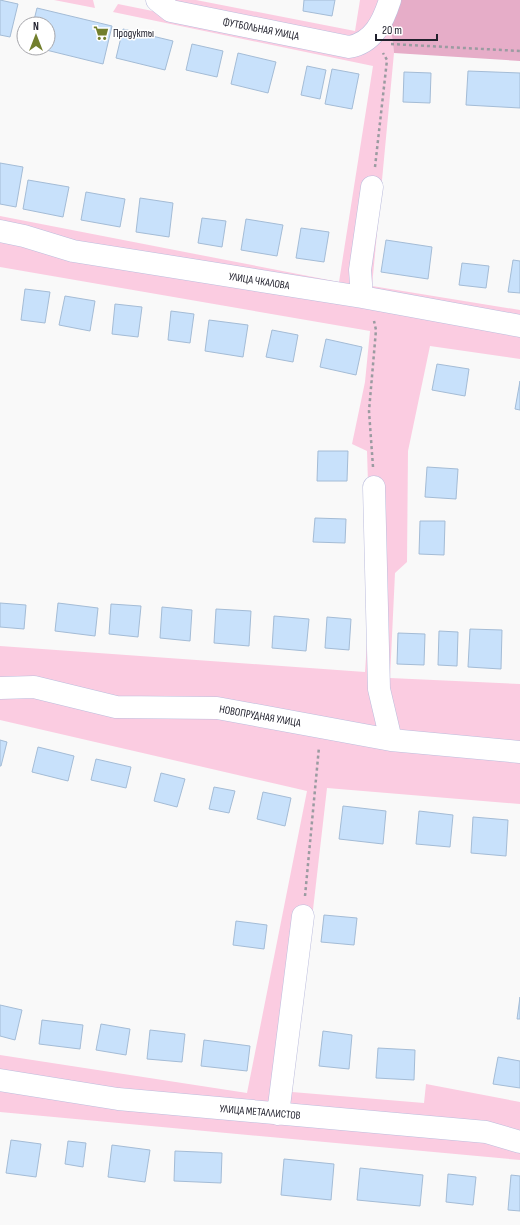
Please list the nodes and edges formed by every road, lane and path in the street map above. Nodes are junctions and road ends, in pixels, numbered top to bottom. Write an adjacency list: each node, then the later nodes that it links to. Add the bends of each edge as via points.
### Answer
1 (157, 0): 3 (street, ФУТБОЛЬНАЯ УЛИЦА, via 171,11 349,47)
2 (390, 0): 3 (street)
3 (372, 41): 4 (path); 5 (path, via 386,60)
4 (520, 51)
5 (372, 187): 7 (street, via 360,270)
6 (0, 231): 7 (street, УЛИЦА ЧКАЛОВА, via 73,251)
7 (362, 297): 8 (street, УЛИЦА ЧКАЛОВА); 9 (path, via 372,314 376,330 369,411)
8 (520, 326)
9 (374, 487): 12 (street, via 379,689)
10 (0, 688): 11 (street, НОВОПРУДНАЯ УЛИЦА, via 34,687 116,707 217,708)
11 (321, 726): 12 (street, НОВОПРУДНАЯ УЛИЦА); 14 (path)
12 (391, 740): 13 (street, НОВОПРУДНАЯ УЛИЦА)
13 (520, 752)
14 (303, 916): 16 (street)
15 (0, 1080): 16 (street, УЛИЦА МЕТАЛЛИСТОВ, via 118,1099)
16 (278, 1114): 17 (street, УЛИЦА МЕТАЛЛИСТОВ, via 486,1132)
17 (520, 1142)

